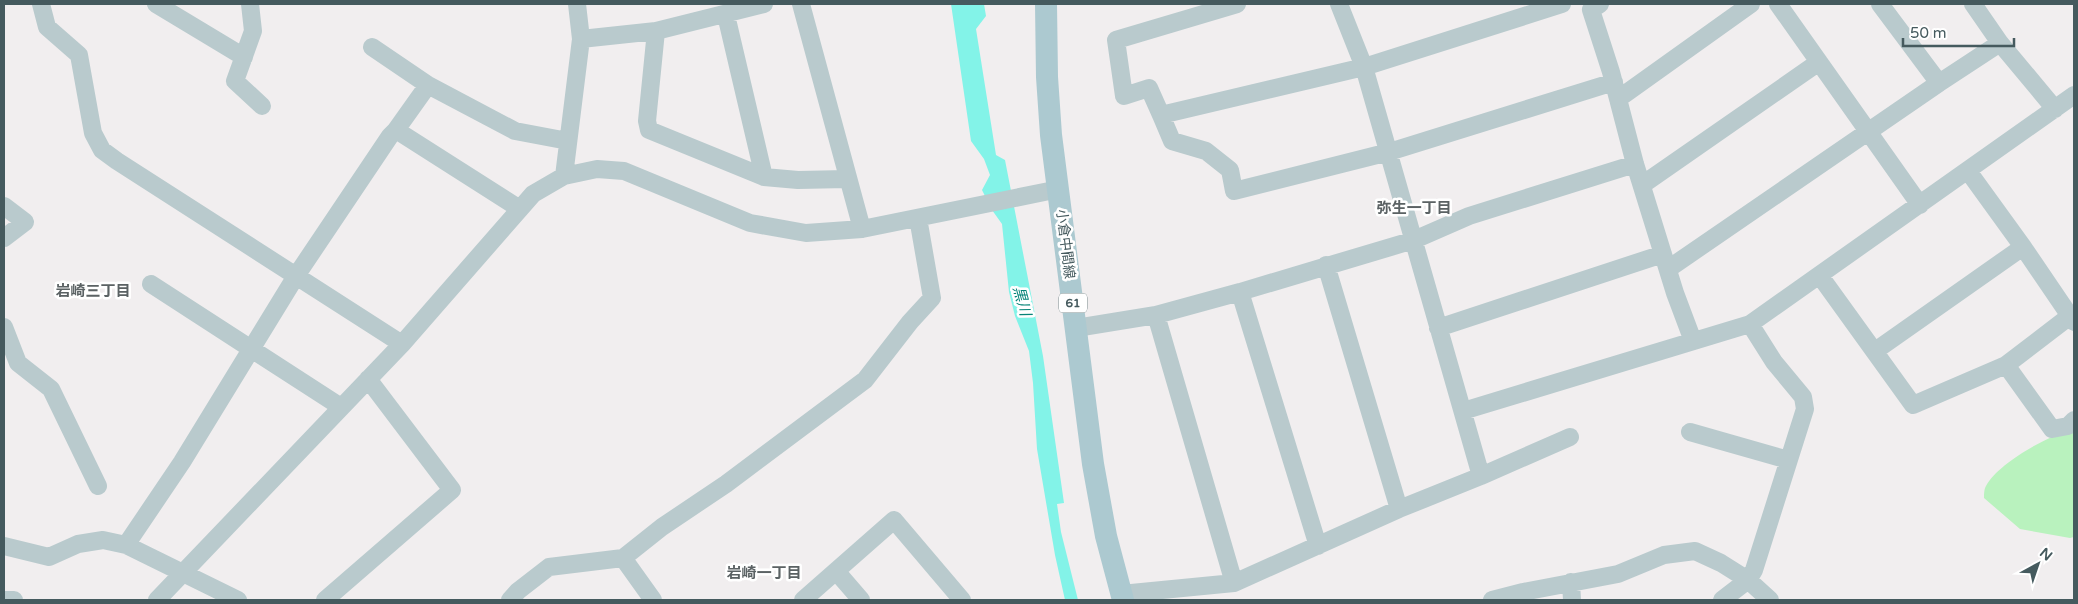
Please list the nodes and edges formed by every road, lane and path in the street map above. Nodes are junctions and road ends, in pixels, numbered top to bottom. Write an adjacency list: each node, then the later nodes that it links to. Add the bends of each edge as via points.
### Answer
1 (41, 4): 52 (street, via 47,27 79,55 93,133 102,150)
2 (156, 4): 21 (street)
3 (250, 4): 21 (street, via 253,31)
4 (577, 4): 18 (street)
5 (764, 4): 16 (street)
6 (801, 4): 39 (street)
7 (1046, 4): 41 (main road, 小倉中間線 / 61, via 1051,135)
8 (1237, 4): 30 (street, via 1116,40 1124,96 1148,88)
9 (1339, 4): 23 (street)
10 (1562, 4): 23 (street)
11 (1750, 4): 26 (street)
12 (1778, 4): 22 (street)
13 (1880, 4): 24 (street)
14 (1973, 4): 19 (street)
15 (1594, 6): 26 (street)
16 (726, 15): 17 (street); 38 (street)
17 (656, 31): 18 (street); 38 (street, via 647,121 649,130)
18 (581, 39): 33 (street)
19 (2000, 43): 24 (street); 29 (street)
20 (372, 47): 25 (street)
21 (244, 57): 28 (street, via 235,81)
22 (1819, 62): 32 (street); 40 (street)
23 (1364, 67): 30 (street); 34 (street)
24 (1939, 83): 32 (street)
25 (428, 85): 31 (street); 33 (street, via 515,131)
26 (1616, 91): 34 (street); 35 (street)
27 (2074, 95): 29 (street)
28 (262, 106)
29 (2055, 109): 36 (street)
30 (1161, 116): 34 (street, via 1172,141 1206,150 1230,170 1234,191)
31 (396, 130): 44 (street); 52 (street)
32 (1867, 131): 42 (street); 50 (street)
33 (568, 140): 37 (street)
34 (1389, 152): 48 (street)
35 (1635, 164): 40 (street); 48 (street, via 1469,216)
36 (1968, 171): 42 (street); 49 (street)
37 (564, 176): 44 (street, via 533,194); 46 (street, via 597,169 624,171 750,223 806,233)
38 (764, 176): 39 (street, via 798,180)
39 (847, 179): 46 (street)
40 (1642, 185): 50 (street)
41 (1059, 189): 45 (street); 60 (main road, 小倉中間線 / 61)
42 (1920, 205): 53 (street)
43 (4, 206): 47 (street, via 25,222)
44 (520, 209): 63 (street)
45 (918, 218): 46 (street); 80 (street, via 932,298 865,380 726,484 662,526)
46 (862, 229)
47 (4, 238)
48 (1414, 240): 51 (street); 61 (street)
49 (2024, 247): 57 (street); 65 (street)
50 (1666, 262): 61 (street); 62 (street)
51 (1326, 265): 55 (street); 76 (street)
52 (296, 276): 63 (street); 64 (street)
53 (1820, 276): 58 (street); 65 (street)
54 (151, 284): 64 (street)
55 (1240, 292): 56 (street); 79 (street)
56 (1156, 316): 60 (street); 84 (street)
57 (2072, 319): 66 (street)
58 (1750, 324): 62 (street); 73 (street, via 1802,397 1806,409)
59 (4, 327): 75 (street, via 18,363 51,389)
60 (1076, 328): 86 (main road, 小倉中間線 / 61, via 1093,464 1106,536)
61 (1438, 328): 69 (street)
62 (1693, 341): 69 (street)
63 (402, 344): 67 (street)
64 (251, 348): 68 (street); 77 (street, via 182,462)
65 (1875, 350): 66 (street, via 1913,405)
66 (2006, 365): 70 (street, via 2052,429 2068,426)
67 (368, 379): 68 (street); 91 (street, via 452,490)
68 (341, 407): 82 (street)
69 (1463, 411): 74 (street)
70 (2074, 420)
71 (1690, 432): 73 (street)
72 (1570, 437): 74 (street)
73 (1788, 460): 83 (street, via 1754,570)
74 (1481, 476): 76 (street)
75 (98, 486)
76 (1399, 509): 79 (street)
77 (126, 545): 78 (street, via 102,540 78,544 49,556); 82 (street)
78 (4, 546)
79 (1318, 546): 84 (street)
80 (624, 558): 92 (street, via 549,567); 93 (street)
81 (836, 571): 94 (street); 95 (street); 96 (street, via 894,520)
82 (184, 573): 89 (street); 90 (street)
83 (1748, 580): 85 (street, via 1695,551 1664,555 1618,574); 99 (street); 100 (street)
84 (1234, 582): 86 (street)
85 (1571, 582): 97 (street); 98 (street)
86 (1122, 597)
87 (4, 600): 88 (street)
88 (14, 600)
89 (157, 600)
90 (238, 600)
91 (325, 600)
92 (510, 600)
93 (653, 600)
94 (803, 600)
95 (861, 600)
96 (962, 600)
97 (1492, 600)
98 (1572, 600)
99 (1722, 600)
100 (1770, 600)

